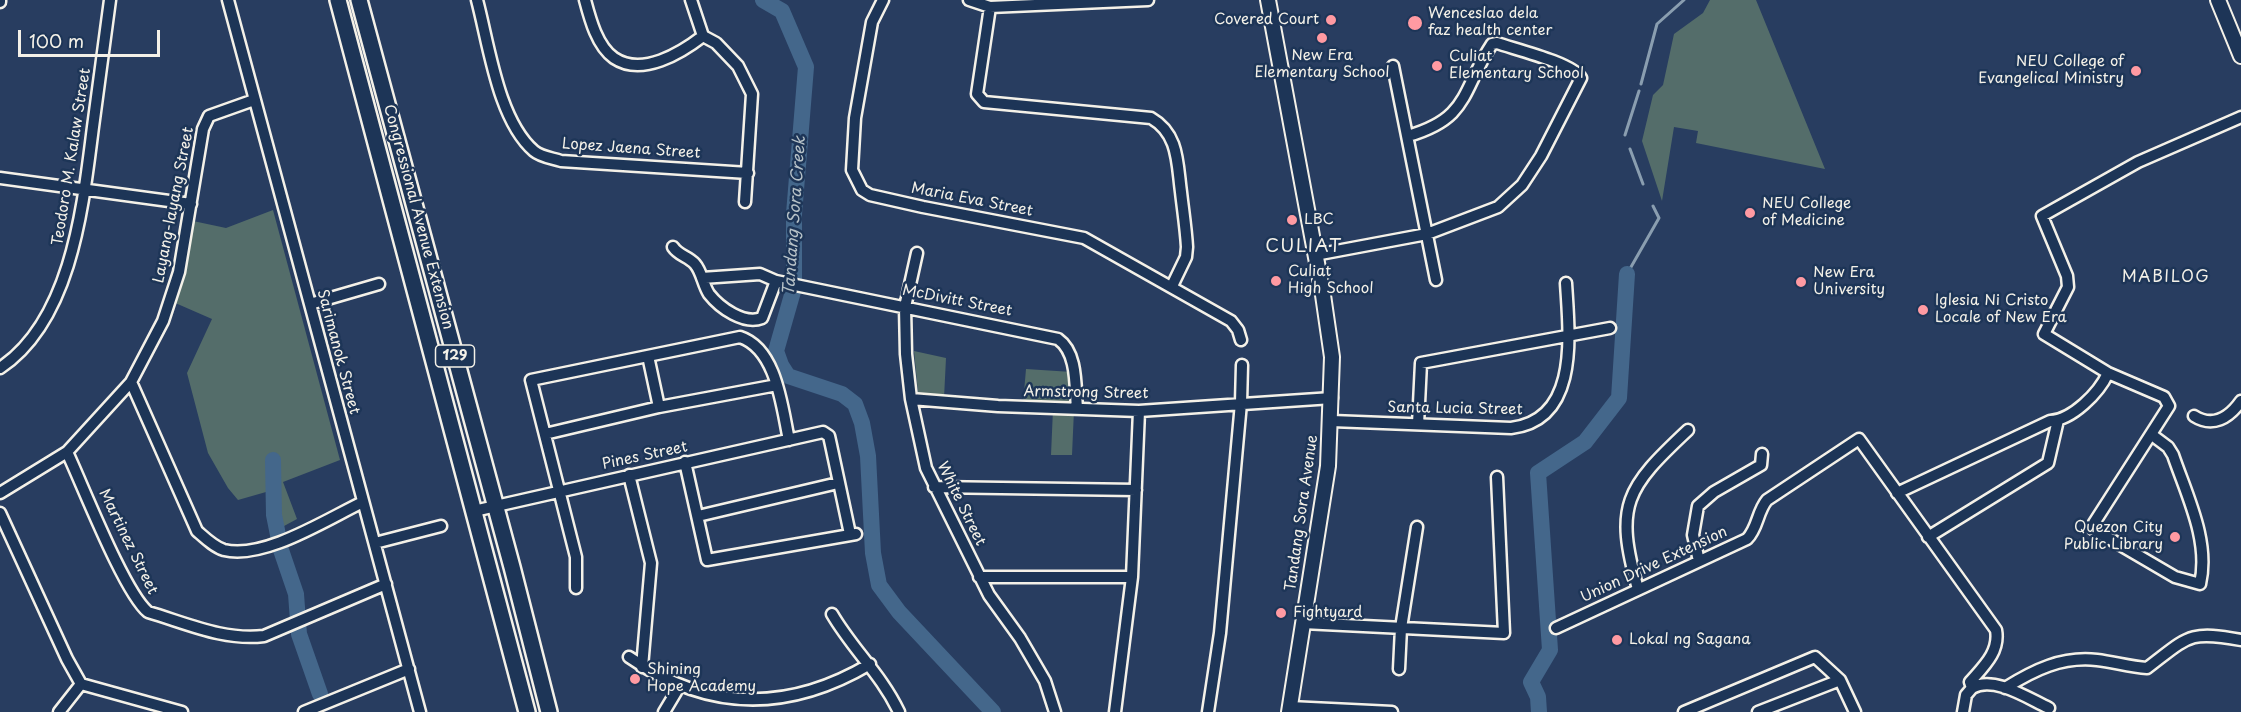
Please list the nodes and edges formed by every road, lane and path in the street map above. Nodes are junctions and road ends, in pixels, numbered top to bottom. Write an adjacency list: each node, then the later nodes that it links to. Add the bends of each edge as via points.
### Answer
1 (110, 0): 26 (street, Teodoro M. Kalaw Street)
2 (228, 0): 21 (street, Sarimanok Street)
3 (338, 0): 20 (main road, Congressional Avenue Extension / 129)
4 (359, 0): 19 (main road, Congressional Avenue Extension / 129)
5 (477, 0): 24 (street, Lopez Jaena Street, via 507,113 518,135 537,153 561,161)
6 (585, 0): 16 (street, via 600,42 614,58 633,65 662,60)
7 (691, 0): 16 (street)
8 (883, 0): 38 (street, Maria Eva Street, via 872,22 855,118 852,170 862,190 870,195 1084,238)
9 (969, 0): 15 (street)
10 (1142, 0): 11 (street); 14 (street)
11 (1148, 0)
12 (1268, 0): 32 (main road, Tandang Sora Avenue)
13 (2218, 0): 17 (main road)
14 (1009, 3): 15 (street)
15 (990, 7): 38 (street, via 977,94 984,102 1151,118 1168,133 1177,155 1187,247)
16 (703, 36): 24 (street, via 716,43 738,66 752,94)
17 (2241, 56)
18 (1393, 66): 23 (street)
19 (380, 77): 20 (main road); 77 (main road, Congressional Avenue Extension / 129)
20 (360, 82): 78 (main road, Congressional Avenue Extension / 129)
21 (254, 100): 28 (street, Layang-layang Street, via 209,116 203,129); 39 (street, Sarimanok Street)
22 (2241, 117): 47 (street, via 2138,162 2042,216 2068,287 2044,334)
23 (1408, 136): 29 (street); 29 (street, via 1432,129 1450,117 1492,44 1553,62 1577,72 1581,80 1522,185 1498,207)
24 (747, 173): 27 (street)
25 (0, 178): 26 (street)
26 (85, 188): 28 (street); 46 (street, Teodoro M. Kalaw Street, via 75,243 54,302 32,336)
27 (745, 202)
28 (191, 204): 48 (street, Layang-layang Street, via 179,272 163,321)
29 (1427, 234): 32 (street); 34 (street)
30 (673, 247): 33 (street, via 695,264)
31 (917, 253): 40 (street, White Street)
32 (1316, 255): 50 (main road, Tandang Sora Avenue, via 1331,347)
33 (702, 278): 35 (street, McDivitt Street, via 760,274); 35 (street, via 709,294 728,311 755,320 764,315)
34 (1436, 280)
35 (776, 281): 40 (street, McDivitt Street)
36 (1566, 283): 42 (street, Santa Lucia Street)
37 (379, 284): 39 (street)
38 (1172, 286): 43 (street, Maria Eva Street, via 1231,321)
39 (310, 304): 76 (street, Sarimanok Street)
40 (905, 307): 51 (street, White Street); 55 (street, McDivitt Street, via 1058,339 1071,360)
41 (1610, 328): 42 (street)
42 (1569, 335): 60 (street, via 1421,363); 60 (street, Santa Lucia Street, via 1565,377 1554,406 1528,426 1511,429)
43 (1241, 340)
44 (648, 356): 49 (street, via 740,337 760,350); 54 (street); 62 (street, via 531,380)
45 (1242, 365): 53 (street)
46 (0, 368)
47 (2108, 373): 58 (street, via 2103,384 2083,403); 63 (street, via 2164,397 2169,406)
48 (130, 382): 65 (street, Layang-layang Street); 76 (street, via 197,531 224,550 251,552 272,545)
49 (777, 386): 54 (street); 64 (street)
50 (1332, 398): 53 (street, Armstrong Street); 59 (main road, Tandang Sora Avenue)
51 (911, 399): 55 (street, Armstrong Street); 71 (street, White Street)
52 (2241, 401): 57 (street, via 2233,413 2220,420 2205,421)
53 (1241, 403): 56 (street, Armstrong Street); 121 (street, via 1220,633)
54 (659, 407): 62 (street)
55 (1077, 409): 56 (street, Armstrong Street)
56 (1139, 411): 73 (street)
57 (2194, 416)
58 (2058, 420): 75 (street); 83 (street, via 2048,463)
59 (1332, 422): 60 (street, Santa Lucia Street); 92 (main road, Tandang Sora Avenue)
60 (1418, 424)
61 (1688, 430): 90 (street, via 1637,483 1625,518 1628,553)
62 (545, 434): 72 (street)
63 (2152, 435): 63 (street, via 2093,529 2175,577 2200,584 2204,566 2200,536 2173,455)
64 (789, 440): 67 (street, Pines Street); 70 (street, Pines Street, via 823,432 829,436)
65 (67, 452): 74 (street, Layang-layang Street); 88 (street, Martinez Street, via 139,604 148,612 220,634 249,638 264,636)
66 (1762, 454): 85 (street, via 1761,465 1698,506 1693,535)
67 (685, 462): 68 (street, Pines Street); 80 (street)
68 (629, 475): 72 (street, Pines Street); 98 (street, via 651,563)
69 (1497, 477): 93 (street, via 1504,633)
70 (838, 483): 80 (street); 80 (street, via 853,534 707,560)
71 (934, 487): 73 (street); 86 (street, White Street)
72 (558, 490): 77 (street, Pines Street); 89 (street, via 576,557)
73 (1136, 490): 87 (street)
74 (0, 493)
75 (1897, 493): 83 (street, Union Drive Extension); 85 (street, Union Drive Extension, via 1859,440 1767,500 1747,539)
76 (363, 501): 84 (street, Sarimanok Street)
77 (496, 505): 78 (street, Pines Street); 107 (main road, Congressional Avenue Extension / 129)
78 (474, 511): 116 (main road, Congressional Avenue Extension / 129)
79 (0, 513): 102 (street)
80 (698, 516)
81 (441, 526): 84 (street)
82 (1418, 527): 93 (street)
83 (1928, 537): 103 (street, Union Drive Extension, via 1972,592 1992,622 1998,640 1988,662 1970,682)
84 (375, 543): 88 (street, Sarimanok Street)
85 (1699, 561): 90 (street, Union Drive Extension)
86 (979, 577): 87 (street); 119 (street, White Street, via 1045,681)
87 (1131, 577): 120 (street)
88 (386, 584): 99 (street, Sarimanok Street)
89 (576, 588)
90 (1638, 589): 94 (street, Union Drive Extension)
91 (832, 614): 97 (street, via 850,643)
92 (1303, 623): 93 (street); 110 (main road, Tandang Sora Avenue)
93 (1401, 628): 100 (street)
94 (1556, 628)
95 (2241, 640): 104 (street, via 2210,634 2191,637 2147,668 2064,660)
96 (629, 657): 98 (street)
97 (870, 663): 109 (street, via 828,694); 118 (street)
98 (642, 668): 105 (street)
99 (409, 669): 114 (street); 115 (street, Sarimanok Street)
100 (1399, 669)
101 (1840, 680): 108 (street); 123 (street, via 1821,660 1810,657); 125 (street)
102 (81, 684): 112 (street); 113 (street)
103 (1972, 687): 104 (street); 126 (street, Union Drive Extension)
104 (2005, 688): 106 (street)
105 (676, 692): 111 (street, via 700,703); 117 (street)
106 (2049, 708)
107 (548, 709): 116 (street)
108 (1773, 709): 124 (street)
109 (778, 710)
110 (1290, 710): 122 (street)
111 (752, 711)
112 (59, 712)
113 (182, 712)
114 (304, 712)
115 (420, 712)
116 (529, 712)
117 (664, 712)
118 (899, 712)
119 (1055, 712)
120 (1115, 712)
121 (1208, 712)
122 (1392, 712)
123 (1684, 712)
124 (1758, 712)
125 (1855, 712)
126 (1962, 712)

